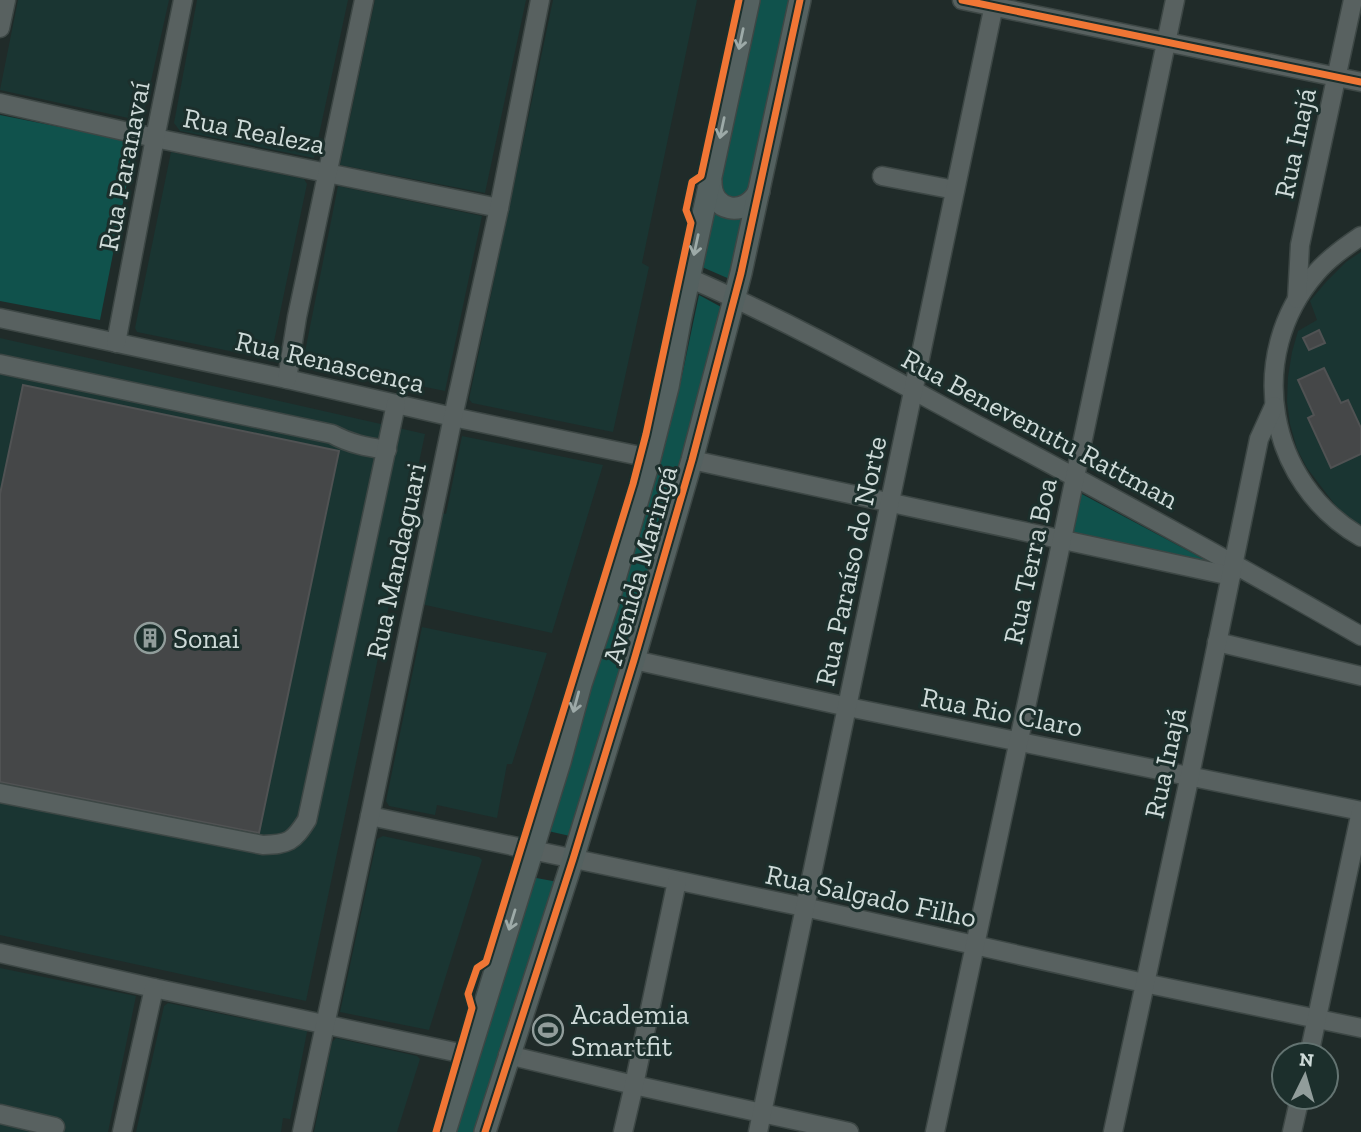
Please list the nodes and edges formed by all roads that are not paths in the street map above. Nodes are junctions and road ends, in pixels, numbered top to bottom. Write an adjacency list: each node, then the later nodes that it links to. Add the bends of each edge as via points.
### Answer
1 (6, 0): 11 (street)
2 (183, 0): 16 (street, Rua Paranavaí)
3 (364, 0): 17 (street)
4 (540, 0): 22 (street, Rua Mandaguari)
5 (749, 0): 19 (main road, Avenida Maringá, one-way to 19)
6 (800, 0): 21 (main road, Avenida Maringá)
7 (962, 0): 10 (street)
8 (1175, 0): 12 (street, Rua Terra Boa)
9 (1353, 0): 13 (street, Rua Inajá)
10 (994, 3): 12 (street); 20 (street, Rua Paraíso do Norte)
11 (0, 27)
12 (1166, 41): 13 (street); 38 (street, Rua Terra Boa)
13 (1336, 77): 14 (street); 26 (street, Rua Inajá, via 1300,245)
14 (1361, 82)
15 (0, 103): 16 (street, Rua Realeza)
16 (155, 138): 17 (street, Rua Realeza); 28 (street, Rua Paranavaí)
17 (328, 172): 22 (street, Rua Realeza); 30 (street)
18 (882, 176): 20 (street)
19 (711, 178): 21 (main road, via 714,197 729,208 748,205); 24 (main road, Avenida Maringá, one-way to 24)
20 (955, 190): 31 (street, Rua Paraíso do Norte)
21 (759, 191): 25 (main road, Avenida Maringá)
22 (499, 208): 34 (street, Rua Mandaguari)
23 (1361, 236): 26 (street, via 1338,251)
24 (689, 278): 25 (street, Rua Benevenutu Rattman); 36 (main road, Avenida Maringá)
25 (736, 298): 31 (street, Rua Benevenutu Rattman); 37 (main road, Avenida Maringá)
26 (1297, 299): 33 (street, via 1275,361)
27 (0, 317): 28 (street, Rua Renascença)
28 (116, 343): 30 (street, Rua Renascença)
29 (0, 364): 35 (street, via 332,434)
30 (287, 379): 32 (street, Rua Renascença)
31 (914, 390): 38 (street, Rua Benevenutu Rattman); 39 (street, Rua Paraíso do Norte)
32 (396, 404): 34 (street, Rua Renascença); 35 (street)
33 (1274, 406): 40 (street, via 1282,442 1297,475 1318,504); 42 (street, Rua Inajá, via 1259,439)
34 (453, 417): 36 (street, Rua Renascença); 52 (street, Rua Mandaguari)
35 (387, 450): 50 (street, via 307,820 297,836 282,844 263,845)
36 (650, 458): 53 (main road, Avenida Maringá, one-way to 53)
37 (692, 460): 39 (street); 45 (main road, Avenida Maringá)
38 (1074, 477): 41 (street, Rua Terra Boa); 42 (street, Rua Benevenutu Rattman)
39 (890, 504): 41 (street); 47 (street, Rua Paraíso do Norte)
40 (1361, 537)
41 (1062, 539): 42 (street); 48 (street, Rua Terra Boa)
42 (1232, 569): 43 (street, Rua Benevenutu Rattman); 44 (street, Rua Inajá)
43 (1361, 636)
44 (1217, 642): 46 (street); 49 (street, Rua Inajá)
45 (634, 660): 47 (street, Rua Rio Claro); 54 (main road, Avenida Maringá)
46 (1361, 676)
47 (848, 708): 48 (street, Rua Rio Claro); 56 (street, Rua Paraíso do Norte)
48 (1018, 743): 49 (street, Rua Rio Claro); 57 (street, Rua Terra Boa)
49 (1190, 775): 51 (street, Rua Rio Claro); 59 (street, Rua Inajá)
50 (0, 793)
51 (1361, 811): 61 (street)
52 (370, 816): 53 (street, Rua Salgado Filho); 62 (street, Rua Mandaguari)
53 (533, 851): 54 (street, Rua Salgado Filho); 65 (main road, Avenida Maringá, one-way to 65)
54 (573, 859): 55 (street, Rua Salgado Filho); 66 (main road, Avenida Maringá)
55 (677, 881): 56 (street, Rua Salgado Filho); 67 (street)
56 (804, 908): 57 (street, Rua Salgado Filho); 69 (street, Rua Paraíso do Norte)
57 (975, 946): 59 (street, Rua Salgado Filho); 79 (street, Rua Terra Boa)
58 (0, 953): 60 (street)
59 (1144, 983): 61 (street, Rua Salgado Filho); 80 (street, Rua Inajá)
60 (154, 988): 62 (street); 72 (street)
61 (1317, 1019): 63 (street, Rua Salgado Filho); 64 (street)
62 (325, 1023): 65 (street); 73 (street, Rua Mandaguari)
63 (1361, 1028)
64 (1312, 1041)
65 (469, 1055): 74 (main road, Avenida Maringá)
66 (509, 1055): 67 (street); 75 (main road, Avenida Maringá)
67 (634, 1085): 69 (street); 76 (street)
68 (1297, 1111): 81 (street)
69 (762, 1113): 77 (street, Rua Paraíso do Norte); 78 (street)
70 (0, 1114): 71 (street)
71 (55, 1127)
72 (122, 1132)
73 (302, 1132)
74 (445, 1132)
75 (485, 1132)
76 (623, 1132)
77 (758, 1132)
78 (849, 1132)
79 (934, 1132)
80 (1112, 1132)
81 (1292, 1132)

